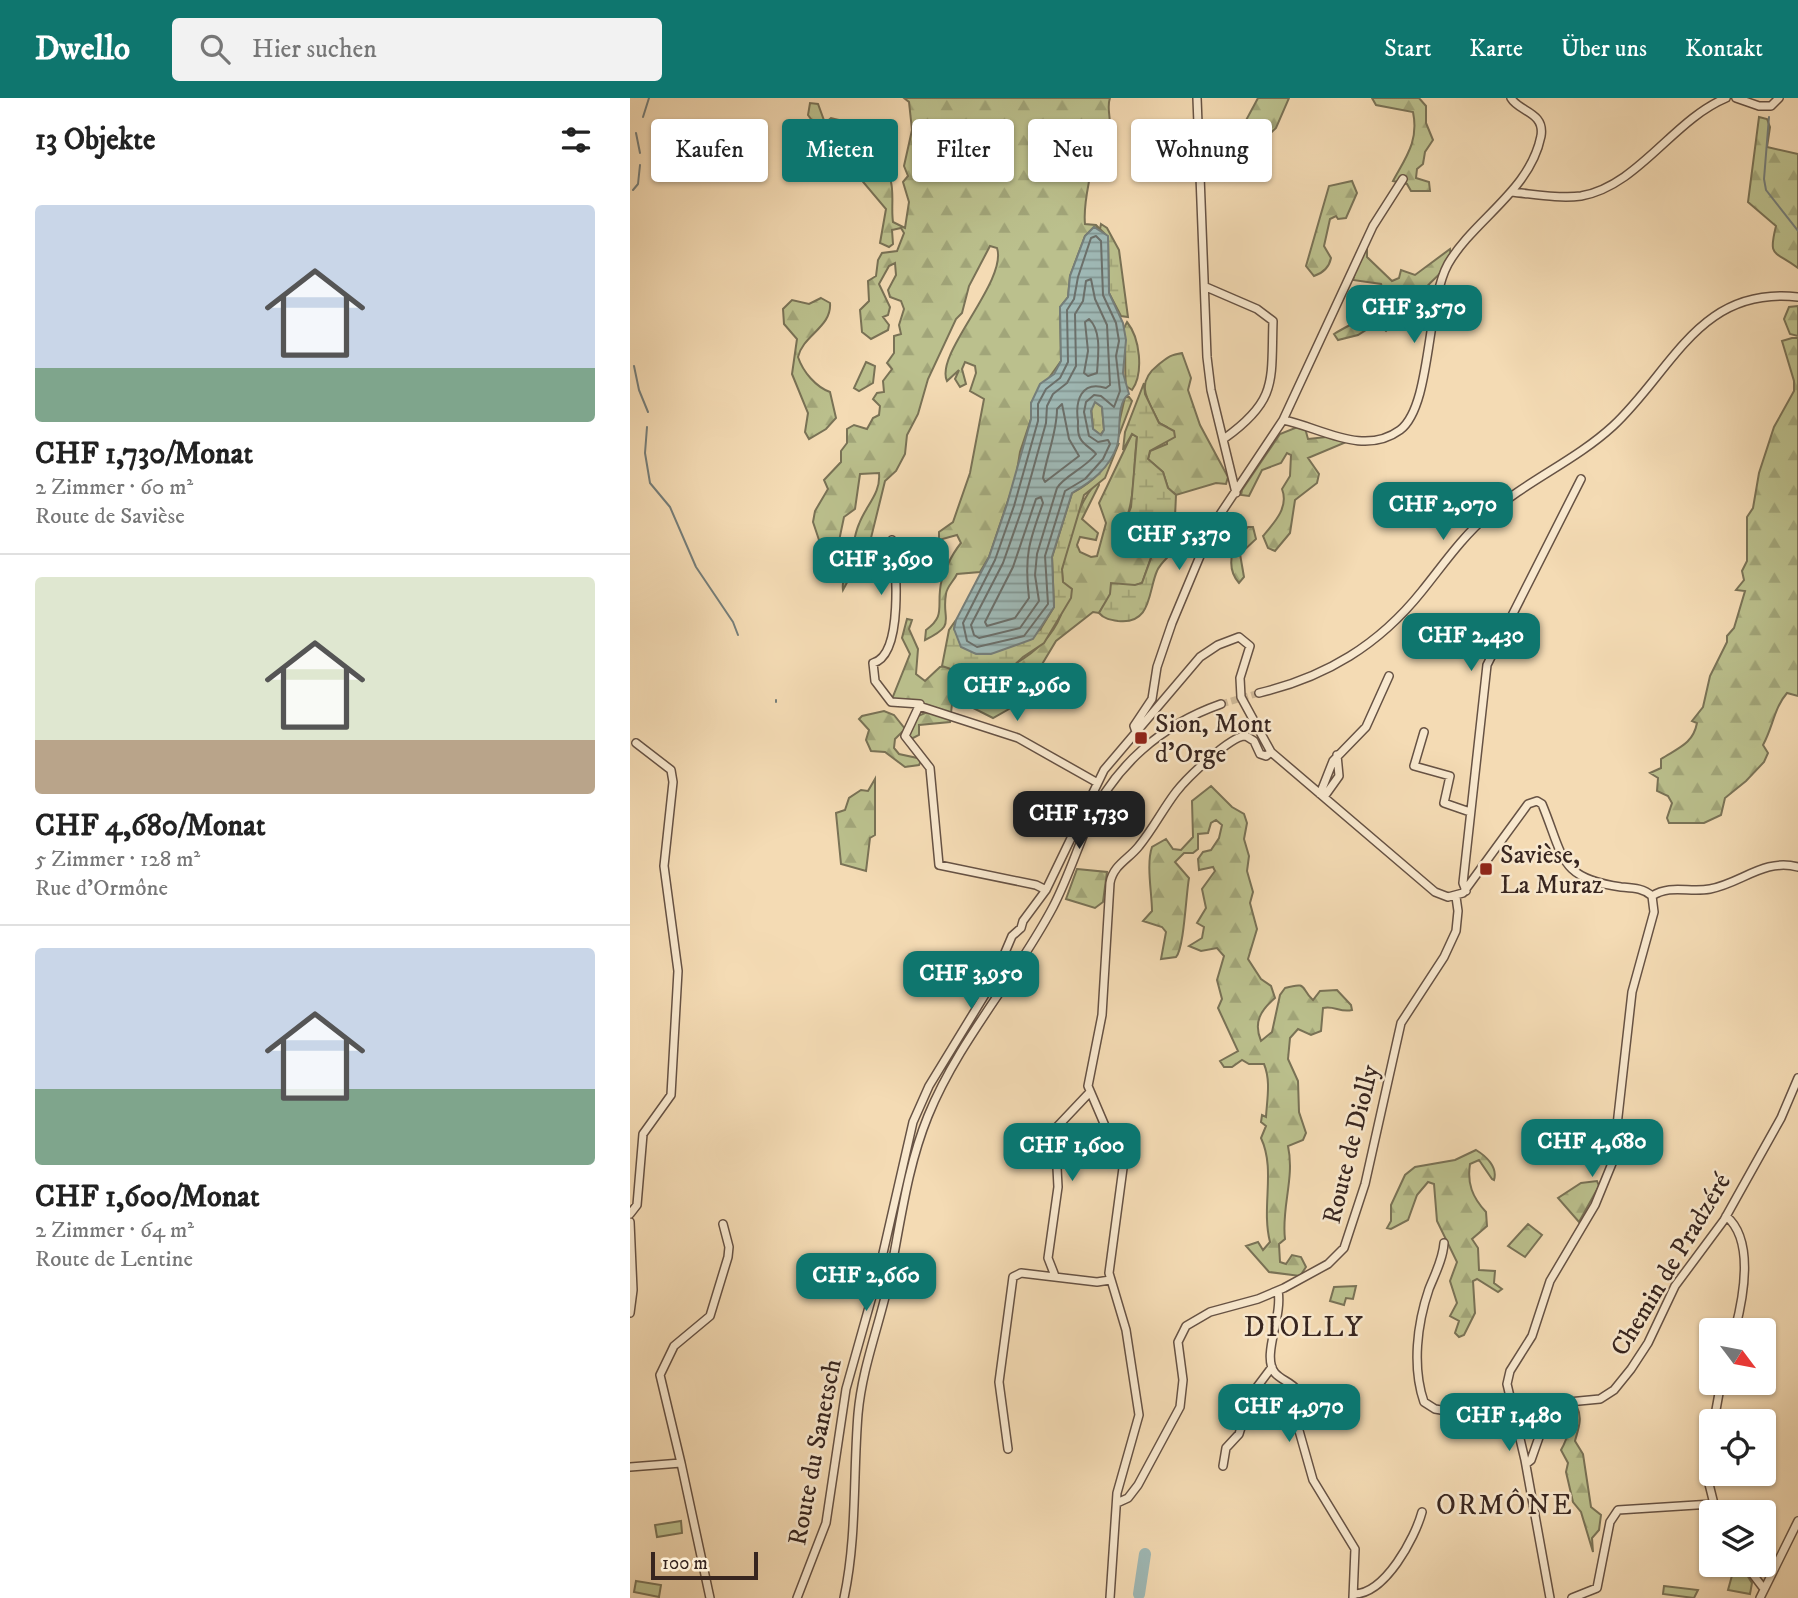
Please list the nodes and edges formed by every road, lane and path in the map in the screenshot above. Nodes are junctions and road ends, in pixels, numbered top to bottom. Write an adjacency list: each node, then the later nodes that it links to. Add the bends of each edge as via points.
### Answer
1 (1197, 98): 8 (street)
2 (1511, 98): 7 (street, via 1533,113 1541,135)
3 (1726, 98): 7 (street, via 1696,113 1649,157 1600,190 1570,197)
4 (1736, 98): 5 (street, via 1771,106)
5 (1779, 98)
6 (1403, 179): 10 (street, via 1373,226)
7 (1511, 192): 10 (street, via 1447,265 1429,328 1422,384 1402,429 1387,438 1355,441)
8 (1206, 288): 11 (street, via 1210,382); 11 (street, via 1257,309 1273,321 1274,357 1263,400 1256,414)
9 (1798, 298): 16 (street, via 1749,300 1700,325 1610,428 1480,522 1383,633 1326,671)
10 (1283, 420): 13 (street)
11 (1225, 438): 13 (street)
12 (1581, 479): 25 (street, via 1491,654 1483,679)
13 (1236, 493): 19 (street, via 1218,515 1172,623 1152,699 1134,726)
14 (892, 540): 18 (street, via 897,568 894,624 887,654 873,663 875,681 891,702)
15 (1390, 676): 24 (street, via 1366,727 1337,755)
16 (1259, 693)
17 (1221, 704): 32 (street, via 1164,731 1120,772 1092,815)
18 (920, 705): 23 (street, via 1018,737); 27 (street, via 905,736 930,768 937,862)
19 (1136, 732): 22 (street, via 1200,657 1240,637 1250,646 1240,678 1241,697); 23 (street, Route du Sanetsch)
20 (1424, 732): 25 (street, via 1415,766 1450,776 1444,803)
21 (636, 743): 35 (street, via 671,769 664,866 678,971 671,1095 643,1134 637,1206)
22 (1272, 752): 24 (street); 34 (street, via 1260,754 1251,737 1238,736 1178,789 1140,845 1114,870 1102,1015 1087,1076)
23 (1096, 782): 27 (street, Route du Sanetsch)
24 (1322, 795): 29 (street, via 1434,892)
25 (1470, 811): 28 (street)
26 (1798, 867): 30 (street, via 1774,865 1712,889 1673,888)
27 (1046, 890): 31 (street, Route du Sanetsch)
28 (1466, 891): 29 (street); 30 (street, via 1528,804 1537,801 1565,861 1577,875 1597,884 1644,890)
29 (1455, 897): 42 (street, Route de Diolly, via 1456,931 1446,955 1401,1023 1366,1183 1347,1240 1328,1264)
30 (1652, 897): 46 (street, via 1654,912 1633,983 1612,1161 1595,1205 1550,1281 1529,1342 1510,1371 1506,1393)
31 (1021, 928): 32 (street); 60 (street, Route du Sanetsch, via 1012,936 988,990 929,1086 913,1122 846,1389 827,1523)
32 (1037, 936): 61 (street, via 949,1074 914,1156 860,1394 855,1518)
33 (1798, 1078): 36 (street, Chemin de Pradzéré, via 1782,1118)
34 (1090, 1092): 40 (street, via 1055,1129 1058,1187 1048,1258); 41 (street, via 1123,1168)
35 (630, 1214)
36 (1726, 1216): 44 (street, via 1736,1230 1745,1272); 49 (street, Chemin de Pradzéré, via 1678,1281 1648,1343 1621,1382 1600,1399 1558,1403)
37 (630, 1222): 43 (street)
38 (723, 1224): 48 (street, via 728,1256 710,1316 674,1346 660,1375)
39 (1444, 1243): 46 (street, via 1419,1337 1424,1402 1435,1409)
40 (1055, 1276): 41 (street); 47 (street, via 1021,1273 1013,1277 999,1382)
41 (1110, 1280): 52 (street, via 1126,1329 1139,1415)
42 (1278, 1291): 45 (street, via 1279,1316 1269,1351); 52 (street, Route de Diolly, via 1210,1311 1186,1325 1178,1342 1183,1380 1180,1407 1138,1485)
43 (630, 1313)
44 (1737, 1318)
45 (1272, 1367): 50 (street, via 1252,1392); 58 (street, via 1297,1390 1296,1420 1313,1480 1354,1546)
46 (1514, 1419): 49 (street)
47 (1008, 1449)
48 (681, 1463): 51 (street); 59 (street)
49 (1526, 1464): 63 (street)
50 (1223, 1465)
51 (630, 1467)
52 (1118, 1503): 62 (street)
53 (1699, 1508): 64 (street, via 1618,1510 1610,1522 1597,1588)
54 (1422, 1512): 58 (street, via 1414,1536 1388,1573 1369,1591)
55 (1798, 1521): 57 (street)
56 (1755, 1577): 57 (street)
57 (1764, 1589): 65 (street)
58 (1354, 1596)
59 (710, 1598)
60 (797, 1598)
61 (844, 1598)
62 (1110, 1598)
63 (1550, 1598)
64 (1572, 1598)
65 (1760, 1598)

